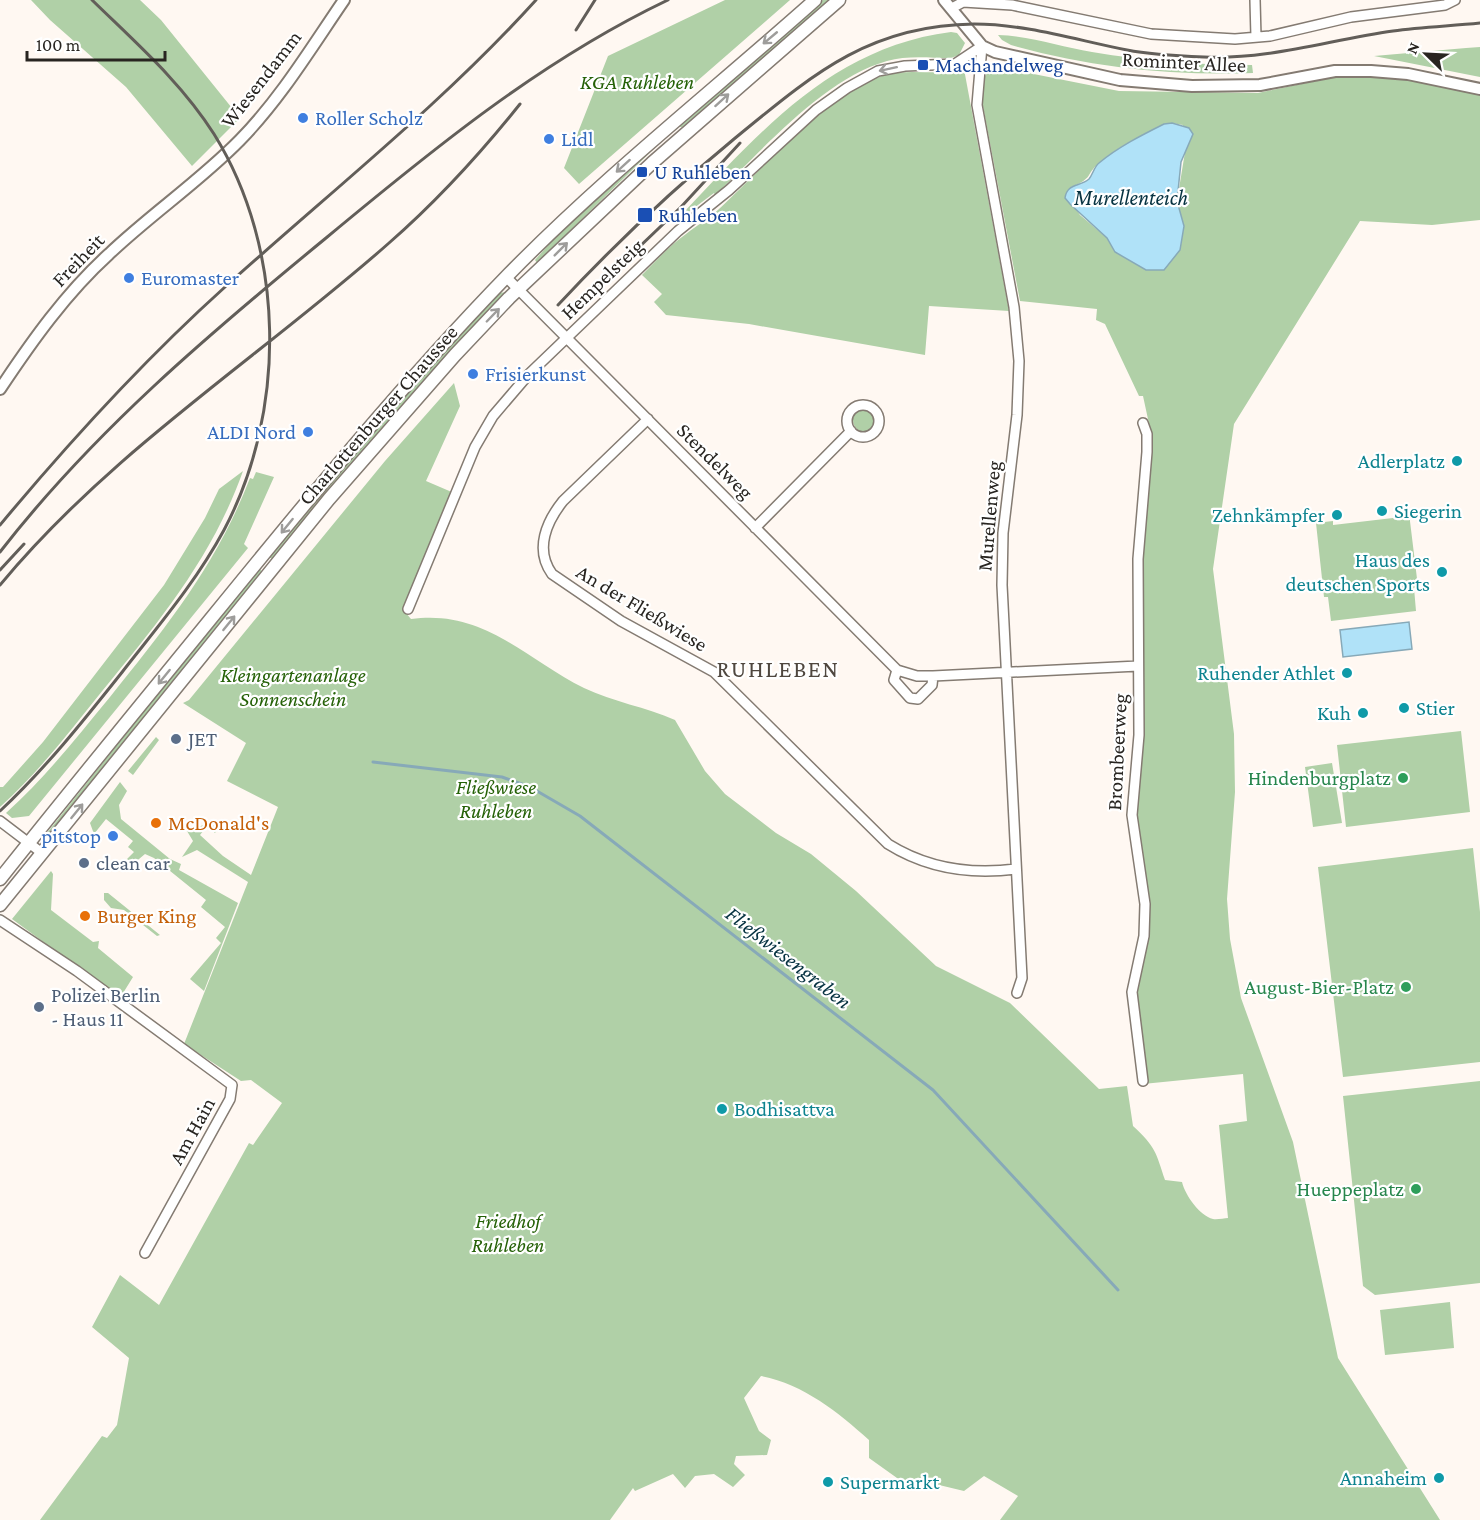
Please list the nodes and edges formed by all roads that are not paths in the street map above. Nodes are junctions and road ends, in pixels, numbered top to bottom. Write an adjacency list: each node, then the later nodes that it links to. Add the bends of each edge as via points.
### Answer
1 (344, 0): 10 (street, Wiesendamm, via 281,91 240,140)
2 (815, 0): 11 (main road, Charlottenburger Chaussee, one-way to 11, via 644,147)
3 (839, 0): 12 (main road, Charlottenburger Chaussee, one-way to 3, via 725,97)
4 (1255, 0): 7 (street)
5 (1455, 0): 7 (street, via 1446,5 1351,17)
6 (948, 4): 7 (street, via 1012,5 1151,34 1208,39); 8 (street, Rominter Allee)
7 (1256, 37)
8 (982, 46): 9 (street, Rominter Allee, via 1004,56 1120,80 1192,86 1260,85 1335,71 1371,71 1408,74); 13 (street, Hempelsteig, one-way to 13, via 955,64 887,69 847,88 816,110 678,231); 22 (street, Murellenweg, via 977,105 1014,308 1019,361 1002,563)
9 (1480, 89)
10 (202, 174): 14 (street, Freiheit, via 85,278)
11 (506, 277): 12 (street, Stendelweg); 25 (main road, Charlottenburger Chaussee, one-way to 25, via 367,429)
12 (519, 289): 13 (street, Stendelweg); 26 (main road, Charlottenburger Chaussee, one-way to 12, via 358,464 440,370)
13 (568, 337): 15 (street, Stendelweg); 19 (street, Hempelsteig, via 514,390 483,433 454,493)
14 (2, 383)
15 (648, 419): 18 (street, Stendelweg); 27 (street, An der Fließwiese, via 552,516 543,545 552,574 621,621 714,672 888,844 921,862 951,870)
16 (1143, 423): 20 (street, Brombeerweg, via 1147,452 1138,559)
17 (851, 431): 18 (street)
18 (755, 528): 21 (street, Stendelweg)
19 (408, 609)
20 (1138, 666): 22 (street); 32 (street, Brombeerweg, via 1139,735 1132,815 1145,920 1132,992)
21 (897, 670): 23 (street); 23 (street, Stendelweg, via 894,680 910,698 918,699 932,685)
22 (1006, 671): 23 (street); 27 (street, Murellenweg)
23 (933, 676)
24 (0, 821): 25 (street)
25 (28, 843): 26 (street); 28 (main road, Charlottenburger Chaussee)
26 (42, 853): 29 (main road, Charlottenburger Chaussee)
27 (1016, 869): 31 (street, Murellenweg, via 1022,978)
28 (0, 879)
29 (0, 905)
30 (0, 920): 33 (street, Am Hain, via 86,977 232,1085 230,1099)
31 (1017, 993)
32 (1143, 1081)
33 (145, 1253)

